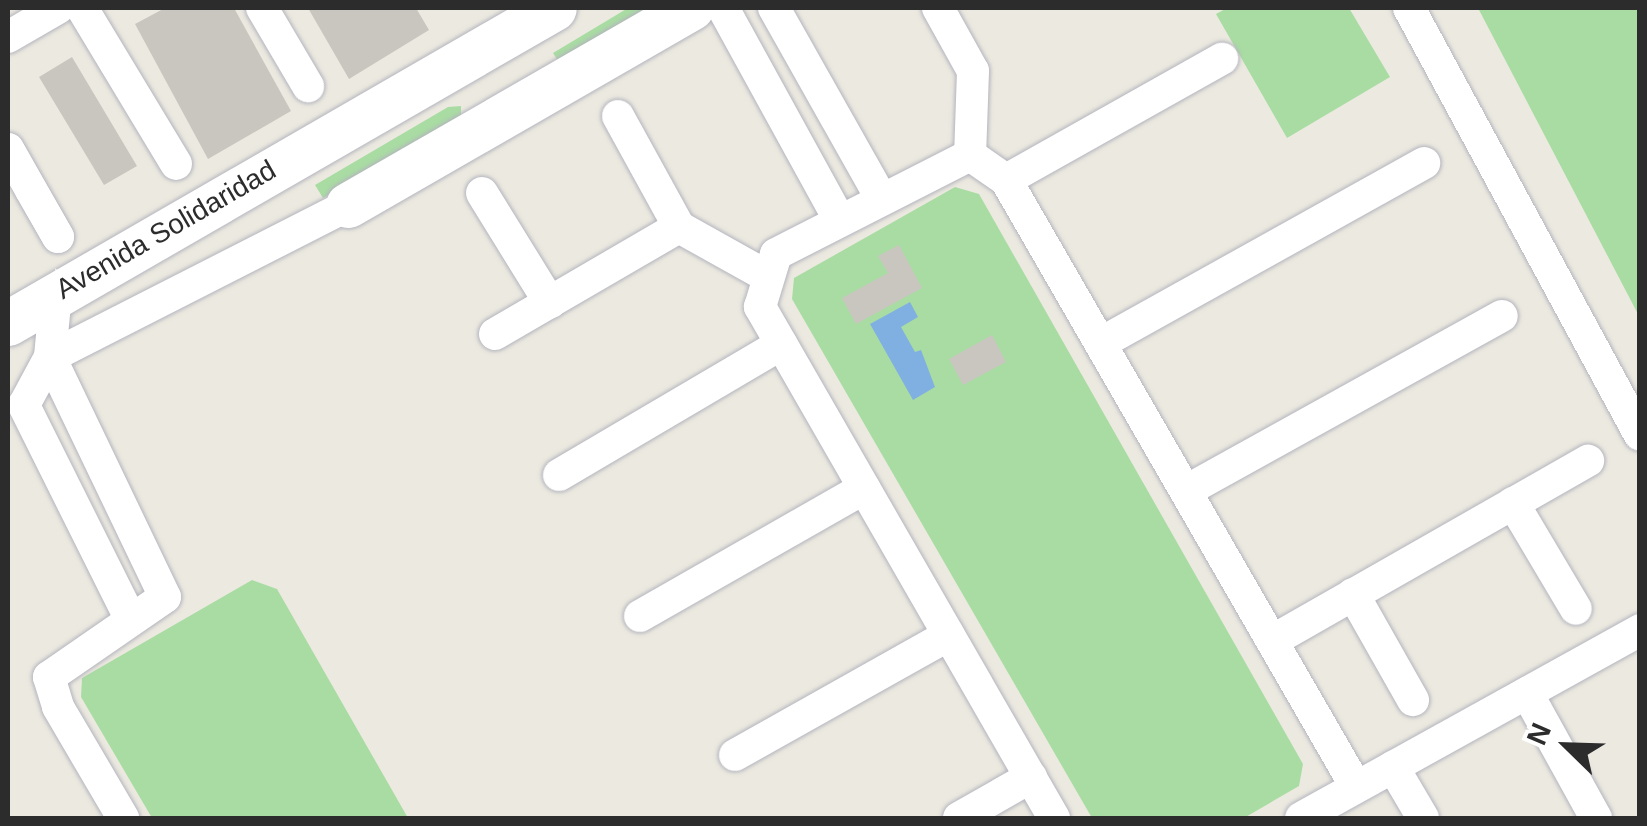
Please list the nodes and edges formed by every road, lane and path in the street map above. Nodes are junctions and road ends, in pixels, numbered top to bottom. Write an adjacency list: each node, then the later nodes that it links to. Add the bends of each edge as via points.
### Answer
1 (82, 8): 16 (street)
2 (262, 8): 10 (street)
3 (554, 8): 13 (main road, Avenida Solidaridad)
4 (691, 8): 11 (main road)
5 (723, 8): 22 (street)
6 (774, 8): 20 (street)
7 (1410, 8): 33 (street)
8 (943, 9): 14 (street, via 973,71)
9 (1222, 59): 17 (street)
10 (308, 86)
11 (536, 95): 13 (main road, Avenida Solidaridad, via 468,84 430,92 357,135); 21 (main road)
12 (618, 116): 23 (street)
13 (326, 138): 25 (main road, Avenida Solidaridad)
14 (970, 155): 17 (street); 20 (street)
15 (1424, 162): 30 (street)
16 (176, 164)
17 (1006, 180): 30 (street)
18 (31, 190): 25 (street)
19 (482, 193): 26 (street)
20 (880, 196): 22 (street)
21 (348, 205): 32 (street)
22 (839, 219): 24 (street, via 776,254)
23 (679, 227): 24 (street); 26 (street)
24 (765, 276): 31 (street, via 760,307)
25 (69, 286): 28 (main road, Avenida Solidaridad); 32 (street)
26 (550, 303): 29 (street)
27 (1502, 316): 37 (street)
28 (8, 323)
29 (495, 334)
30 (1101, 343): 37 (street)
31 (781, 344): 35 (street); 36 (street)
32 (50, 357): 41 (street, via 24,405); 41 (street, via 165,596)
33 (1640, 435)
34 (1588, 461): 38 (street)
35 (559, 475)
36 (864, 488): 42 (street); 44 (street)
37 (1186, 492): 45 (street)
38 (1513, 503): 39 (street); 40 (street)
39 (1354, 594): 45 (street); 47 (street)
40 (1576, 609)
41 (129, 616): 52 (street, via 49,677 58,707)
42 (640, 616)
43 (1640, 630): 46 (street)
44 (949, 635): 48 (street); 50 (street)
45 (1272, 641): 51 (street)
46 (1528, 693): 49 (street); 57 (street)
47 (1414, 700)
48 (735, 756)
49 (1393, 767): 51 (street); 56 (street)
50 (1030, 778): 53 (street); 54 (street)
51 (1355, 785): 55 (street)
52 (122, 818)
53 (959, 818)
54 (1054, 818)
55 (1301, 818)
56 (1423, 818)
57 (1596, 818)

